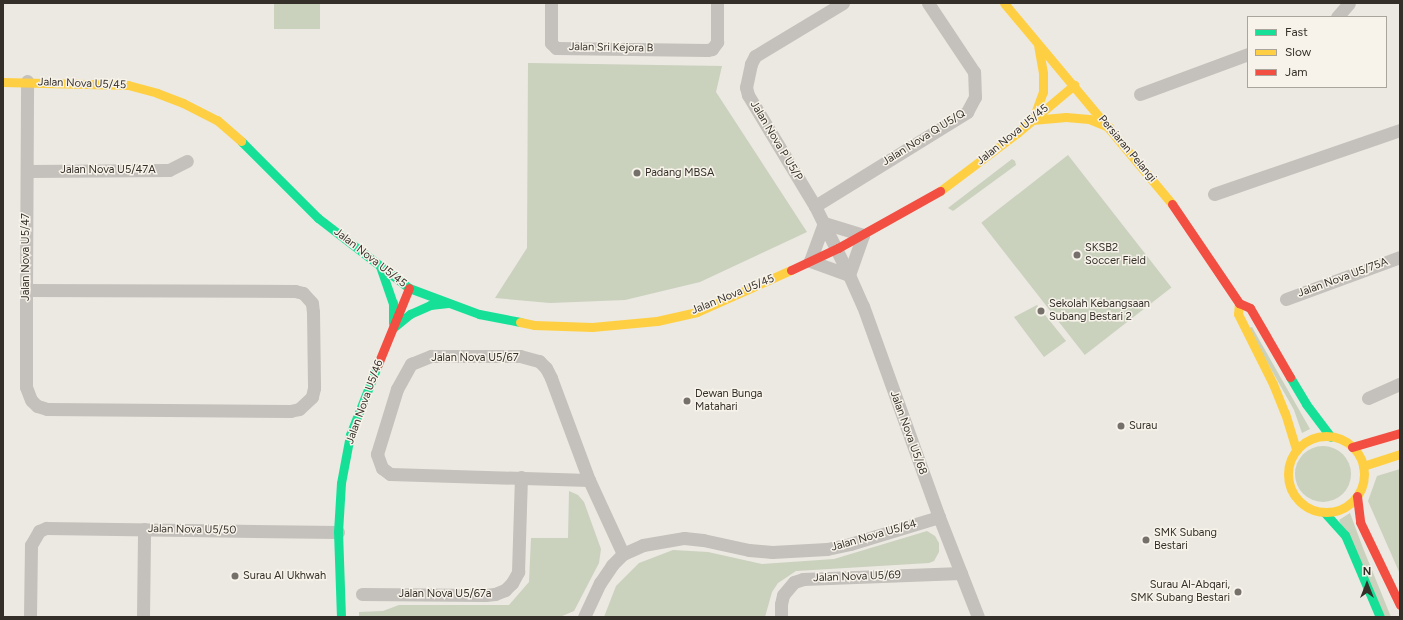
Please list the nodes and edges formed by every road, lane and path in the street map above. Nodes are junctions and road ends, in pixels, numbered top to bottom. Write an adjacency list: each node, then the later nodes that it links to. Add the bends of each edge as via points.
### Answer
1 (551, 3): 2 (street, Jalan Sri Kejora B, via 551,43 556,48 712,49 717,42)
2 (716, 3)
3 (843, 3): 20 (street, Jalan Nova P U5/P, via 755,56 746,87 748,95)
4 (928, 3): 20 (street, Jalan Nova Q U5/Q, via 974,72 976,97 967,112)
5 (1004, 3): 8 (street, Persiaran Pelangi)
6 (1349, 3): 7 (street)
7 (1339, 16)
8 (1038, 46): 12 (street, Persiaran Pelangi); 14 (street, via 1043,73 1043,92)
9 (1247, 54): 13 (street)
10 (3, 82): 11 (street, Jalan Nova U5/45)
11 (28, 82): 18 (street, Jalan Nova U5/47); 26 (street, Jalan Nova U5/45, via 128,85 183,103 217,120 318,218)
12 (1074, 85): 14 (street, Jalan Nova U5/45); 15 (street, Persiaran Pelangi)
13 (1140, 94)
14 (1032, 120): 15 (street, via 1066,117 1089,119); 22 (street, Jalan Nova U5/45, via 937,193)
15 (1110, 127): 32 (street, Persiaran Pelangi, via 1174,206)
16 (1400, 130): 19 (street)
17 (187, 161): 18 (street, Jalan Nova U5/47A, via 169,170)
18 (27, 171): 29 (street, Jalan Nova U5/47)
19 (1214, 194)
20 (815, 206): 21 (street, Jalan Nova P U5/P)
21 (824, 223): 22 (street); 23 (street, Jalan Nova P U5/P); 25 (street)
22 (863, 234): 23 (street, Jalan Nova U5/45); 27 (street)
23 (838, 248): 25 (street, Jalan Nova U5/45); 27 (street, Jalan Nova U5/68)
24 (1400, 257): 30 (street, Jalan Nova U5/75A)
25 (810, 261): 27 (street); 31 (street, Jalan Nova U5/45, via 697,312 657,321 592,327 534,325 479,314)
26 (380, 266): 28 (street, Jalan Nova U5/45); 33 (street, via 393,304)
27 (849, 275): 46 (street, Jalan Nova U5/68, via 863,306)
28 (409, 288): 31 (street, Jalan Nova U5/45); 33 (street, Jalan Nova U5/46)
29 (26, 290): 29 (street, Jalan Nova U5/47, via 295,291 303,294 312,304 312,397 299,409 282,411 47,409 37,406 30,400 26,386)
30 (1286, 299)
31 (449, 303): 33 (street, via 430,305 410,314)
32 (1239, 303): 37 (street, Persiaran Pelangi, via 1250,308 1306,404); 39 (street, Persiaran Pelangi, via 1238,314 1273,384)
33 (394, 327): 48 (street, Jalan Nova U5/46, via 350,435 341,484)
34 (1400, 384): 35 (street)
35 (1368, 398)
36 (1400, 433): 38 (street)
37 (1331, 437): 38 (street); 39 (street, via 1316,438)
38 (1352, 447): 41 (street)
39 (1296, 450): 45 (street, via 1290,461 1289,484 1302,504 1312,510)
40 (1400, 454): 41 (street)
41 (1363, 466): 44 (street, via 1364,476)
42 (521, 477): 43 (street, Jalan Nova U5/67); 43 (street, Jalan Nova U5/67, via 390,474 382,468 377,454 397,389 411,364 431,356 520,356 539,361 551,378); 51 (street, Jalan Nova U5/67a, via 518,572 505,590 485,595)
43 (589, 480): 49 (street, Jalan Nova U5/67)
44 (1357, 496): 45 (street, via 1348,505); 52 (street, via 1360,522)
45 (1324, 512): 59 (street, via 1346,535)
46 (938, 517): 49 (street, Jalan Nova U5/64, via 827,549 772,552 677,538 643,545); 50 (street, Jalan Nova U5/68)
47 (144, 529): 48 (street, Jalan Nova U5/50); 53 (street, Jalan Nova U5/50, via 46,528 39,531 31,545); 54 (street)
48 (338, 532): 55 (street, Jalan Nova U5/46)
49 (623, 554): 56 (street, Jalan Nova U5/64, via 600,583)
50 (961, 573): 57 (street, Jalan Nova U5/69, via 803,579 794,582 783,595 780,604); 58 (street, Jalan Nova U5/68)
51 (362, 594)
52 (1400, 605)
53 (30, 617)
54 (143, 617)
55 (341, 617)
56 (584, 617)
57 (781, 617)
58 (978, 617)
59 (1380, 617)

